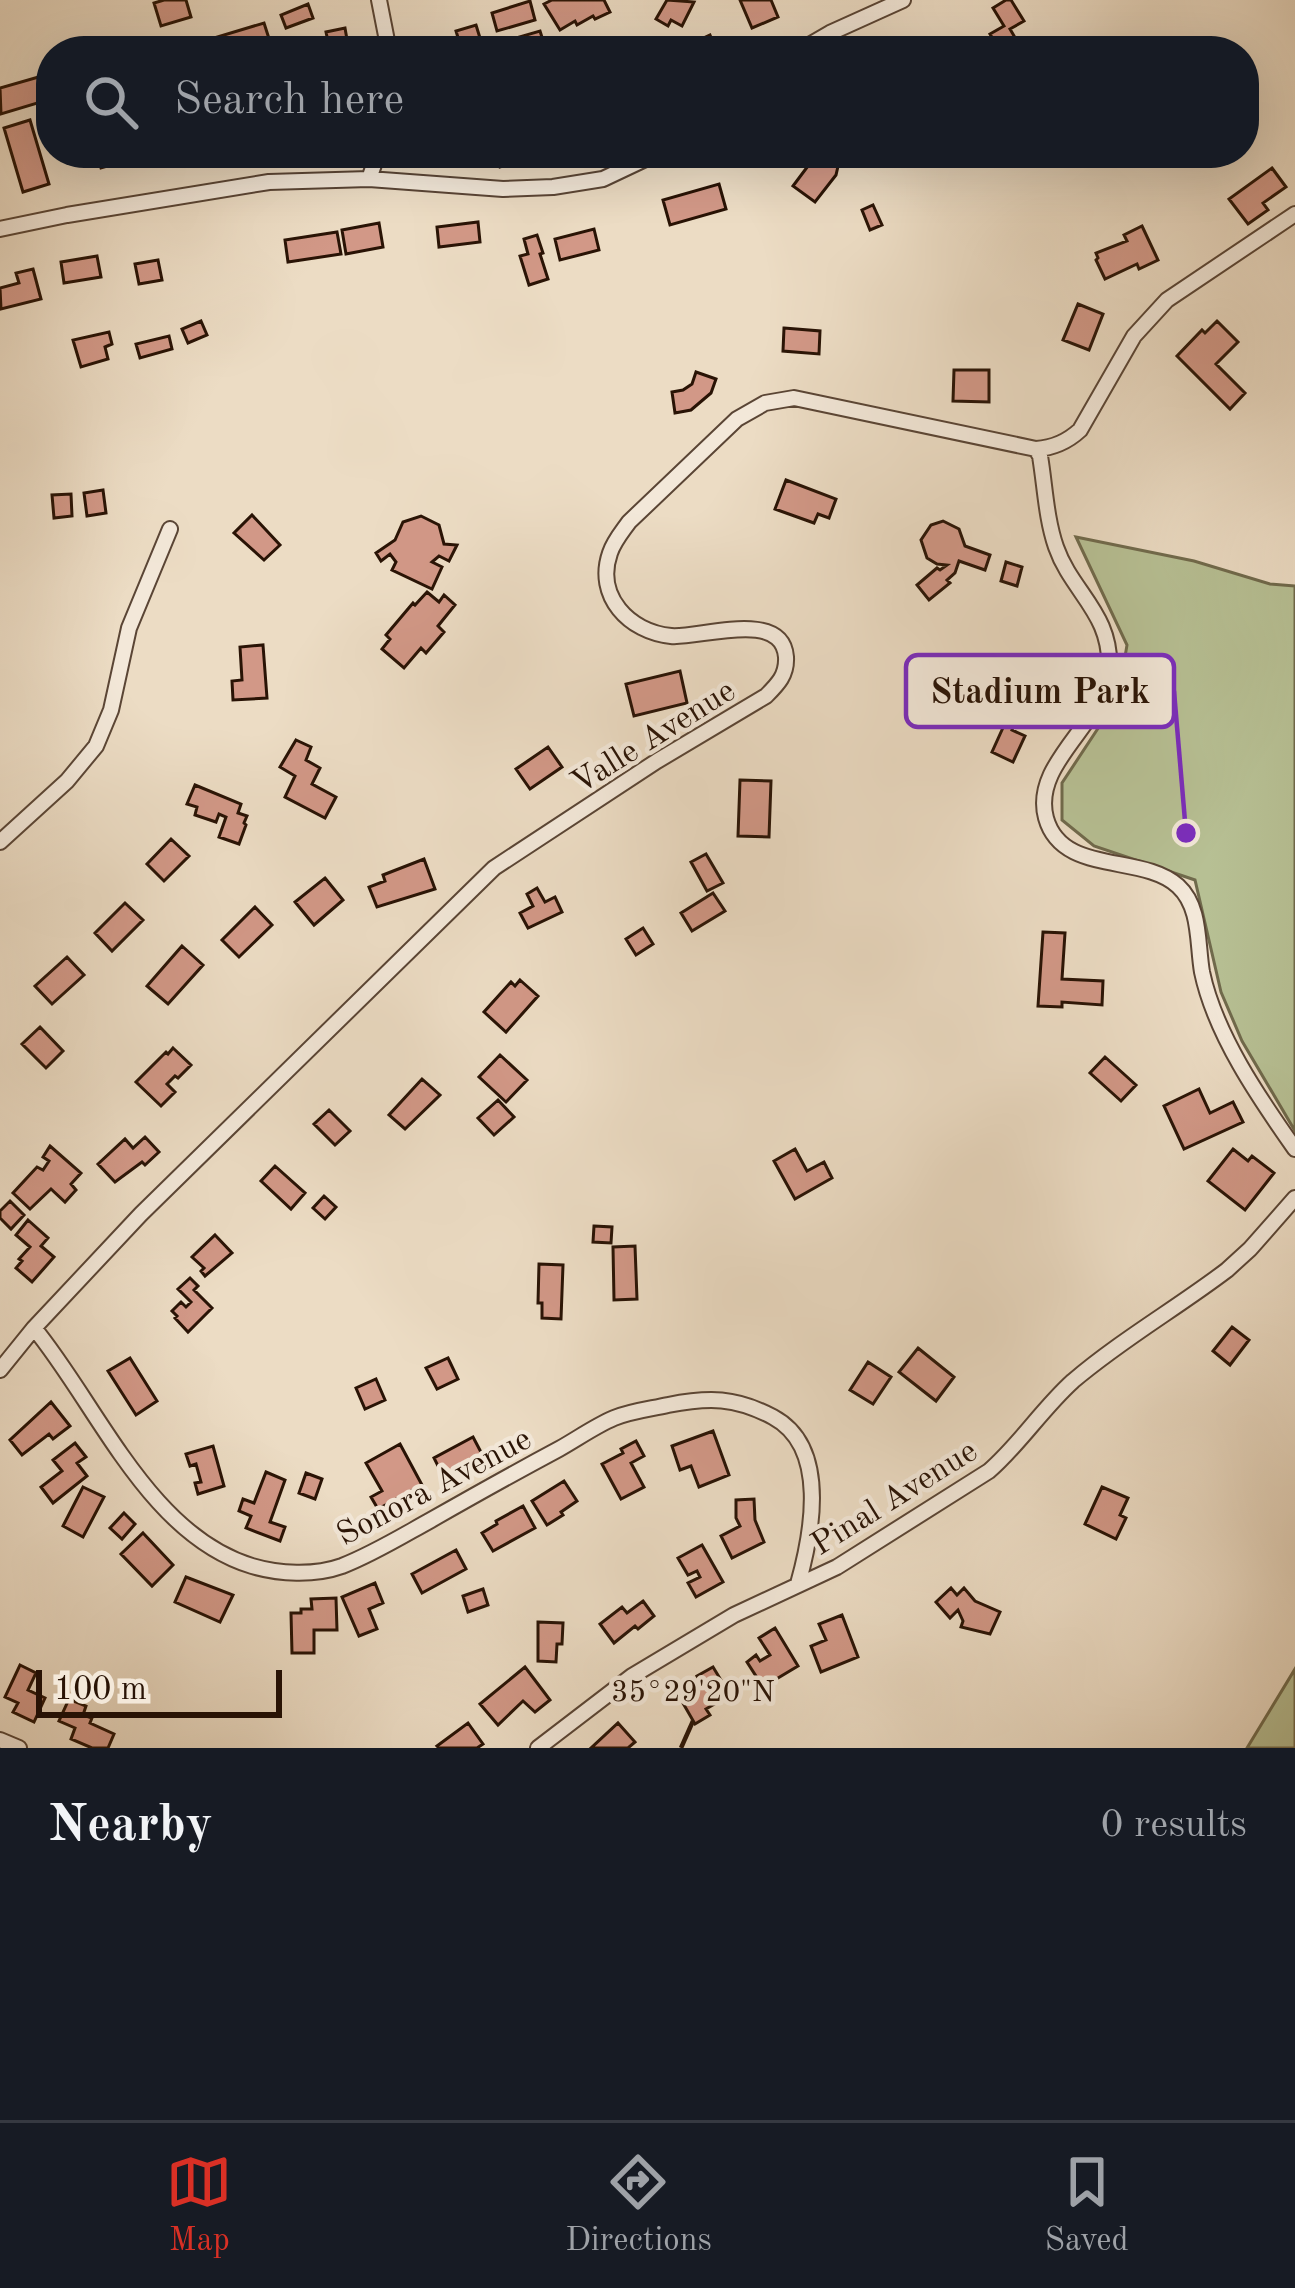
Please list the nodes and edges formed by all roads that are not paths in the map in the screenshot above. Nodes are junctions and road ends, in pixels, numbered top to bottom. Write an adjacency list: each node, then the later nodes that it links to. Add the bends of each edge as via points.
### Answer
1 (379, 0): 3 (street)
2 (903, 0): 4 (street)
3 (385, 36)
4 (823, 36)
5 (373, 168): 7 (street)
6 (625, 168): 7 (street, via 553,187)
7 (370, 179): 9 (street, via 269,182)
8 (1295, 214): 10 (street, via 1167,300 1134,336 1080,430)
9 (0, 229)
10 (1036, 449): 13 (street, via 1056,548 1094,607 1109,675 1051,773 1045,816 1068,848 1180,886 1194,910 1217,1014); 15 (street, Valle Avenue, via 794,398 737,419 629,522 610,554 608,591 624,616 653,632 768,634 784,648 781,681 494,868)
11 (170, 529): 12 (street, via 129,628 102,735 80,768)
12 (0, 842)
13 (1295, 1149)
14 (1295, 1198): 17 (street, Pinal Avenue, via 1227,1270 1075,1380 989,1471)
15 (34, 1328): 16 (street, Valle Avenue); 17 (street, Sonora Avenue, via 164,1510 252,1566 339,1567 614,1418 720,1400 780,1420 805,1454 810,1539)
16 (0, 1370)
17 (798, 1584): 20 (street, Pinal Avenue, via 632,1676)
18 (0, 1740): 19 (street)
19 (19, 1748)
20 (538, 1748)

